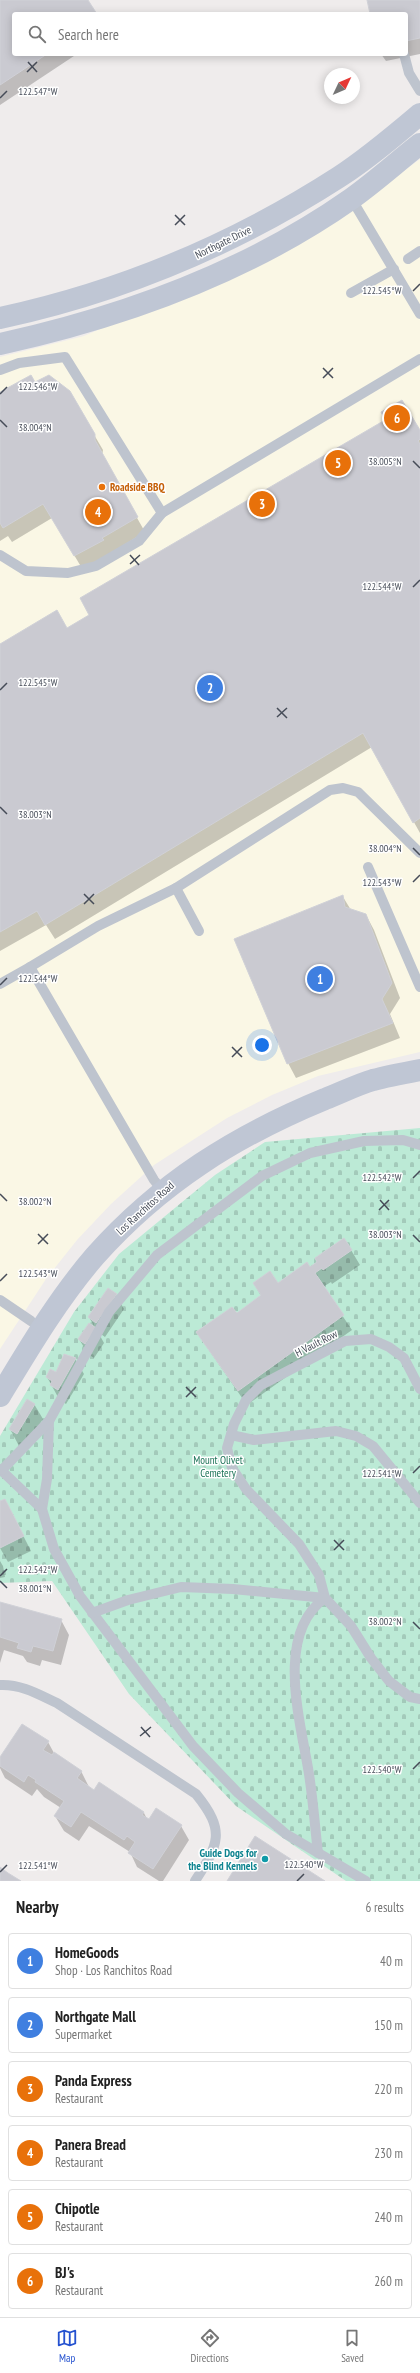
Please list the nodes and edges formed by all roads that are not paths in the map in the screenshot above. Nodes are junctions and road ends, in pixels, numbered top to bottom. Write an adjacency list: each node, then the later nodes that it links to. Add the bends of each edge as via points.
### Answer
1 (404, 56): 2 (lane, via 409,74)
2 (420, 90)
3 (420, 114): 5 (street, Northgate Drive)
4 (420, 144): 6 (street)
5 (340, 177): 6 (street); 12 (street, Northgate Drive, via 248,230 177,263 88,295)
6 (352, 198): 9 (lane); 13 (street, via 260,253 187,286 113,314 42,335)
7 (420, 250): 8 (lane)
8 (408, 259)
9 (394, 269): 10 (lane); 11 (lane)
10 (351, 293)
11 (420, 314)
12 (0, 318)
13 (0, 344)
14 (420, 359): 16 (lane)
15 (0, 370): 16 (lane, via 19,363 65,357)
16 (162, 513): 17 (lane, via 139,541 96,566 68,573 26,570)
17 (0, 555)
18 (420, 853): 20 (lane, via 358,792 343,788 330,790)
19 (368, 867): 24 (lane)
20 (176, 888): 21 (lane); 22 (lane, via 98,926)
21 (199, 931)
22 (30, 967): 23 (lane); 27 (lane)
23 (0, 984)
24 (420, 987)
25 (420, 1070): 27 (street, Los Ranchitos Road, via 373,1080 295,1110)
26 (420, 1145): 33 (lane, via 402,1140 364,1141 310,1153 262,1176 157,1255 109,1312)
27 (158, 1185): 29 (street, Los Ranchitos Road, via 86,1248); 32 (street, Los Ranchitos Road, via 65,1294)
28 (0, 1300): 29 (lane)
29 (31, 1321): 30 (street, Los Ranchitos Road)
30 (0, 1372)
31 (420, 1390): 34 (lane, H Vault Row, via 404,1358 389,1347 371,1339 346,1341 261,1385 246,1400)
32 (0, 1396)
33 (49, 1421): 35 (lane); 37 (lane)
34 (231, 1435): 36 (lane, via 254,1440 336,1431 356,1436 373,1446); 38 (lane, H Vault Row, via 227,1448 232,1468 246,1489 299,1544 319,1575)
35 (1, 1469): 37 (lane)
36 (420, 1503)
37 (42, 1509): 39 (lane, via 54,1549)
38 (325, 1598): 39 (lane, via 181,1586); 41 (lane, via 352,1626 371,1658 390,1681 410,1697); 42 (lane, via 314,1606 303,1624 296,1647 295,1670 298,1721 309,1774)
39 (92, 1613): 42 (lane, via 192,1746 238,1792 286,1834)
40 (0, 1685): 43 (lane, via 13,1685 35,1691 57,1703 196,1794 209,1811 216,1829 214,1852)
41 (420, 1699)
42 (318, 1853): 44 (lane)
43 (195, 1881)
44 (366, 1881)

